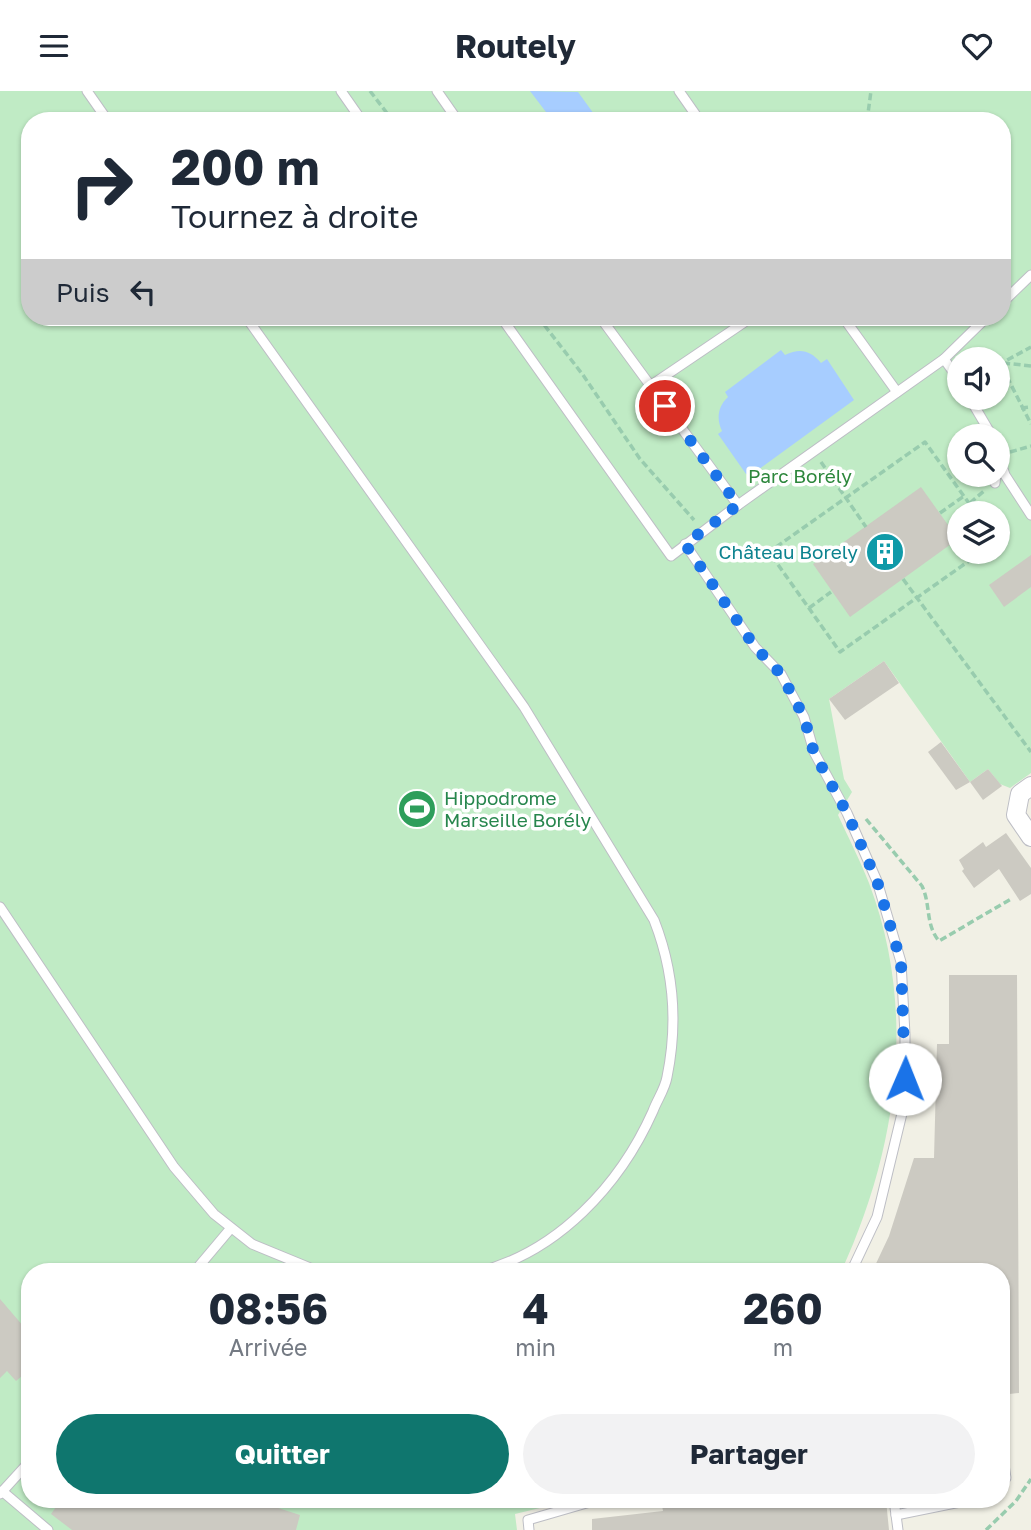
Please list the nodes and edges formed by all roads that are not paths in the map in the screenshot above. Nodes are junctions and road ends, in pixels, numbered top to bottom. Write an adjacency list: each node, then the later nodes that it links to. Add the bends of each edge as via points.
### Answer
1 (87, 91): 5 (lane)
2 (341, 91): 6 (lane)
3 (437, 91): 7 (lane)
4 (679, 91): 8 (lane)
5 (102, 112)
6 (356, 112)
7 (452, 112)
8 (694, 112)
9 (1031, 275): 10 (lane)
10 (1011, 294)
11 (252, 326): 31 (lane, via 524,707 654,920 668,958 673,1024 667,1079 645,1128 609,1186 571,1224)
12 (507, 326): 24 (lane, via 671,556)
13 (607, 326): 19 (lane)
14 (738, 326): 19 (lane)
15 (849, 326): 20 (lane)
16 (978, 326): 17 (lane)
17 (944, 359): 18 (lane); 20 (lane)
18 (947, 363)
19 (650, 386): 22 (lane)
20 (897, 392): 22 (lane)
21 (1010, 483): 23 (lane)
22 (738, 505): 24 (lane)
23 (1031, 515)
24 (685, 544): 32 (lane, via 755,647 781,674 804,717 814,753 877,881 901,962 905,1101 877,1217)
25 (1031, 786): 26 (street, via 1020,794 1016,815)
26 (1031, 837)
27 (0, 907): 28 (lane, via 174,1167 214,1215)
28 (231, 1228): 29 (lane); 30 (lane, via 252,1244)
29 (202, 1263)
30 (298, 1263)
31 (501, 1263)
32 (855, 1263)
33 (21, 1471): 34 (lane)
34 (1, 1492): 39 (lane)
35 (569, 1508): 40 (lane, via 528,1520)
36 (895, 1508): 38 (lane)
37 (930, 1508): 38 (lane)
38 (896, 1515): 41 (lane)
39 (47, 1530)
40 (529, 1530)
41 (898, 1530)

